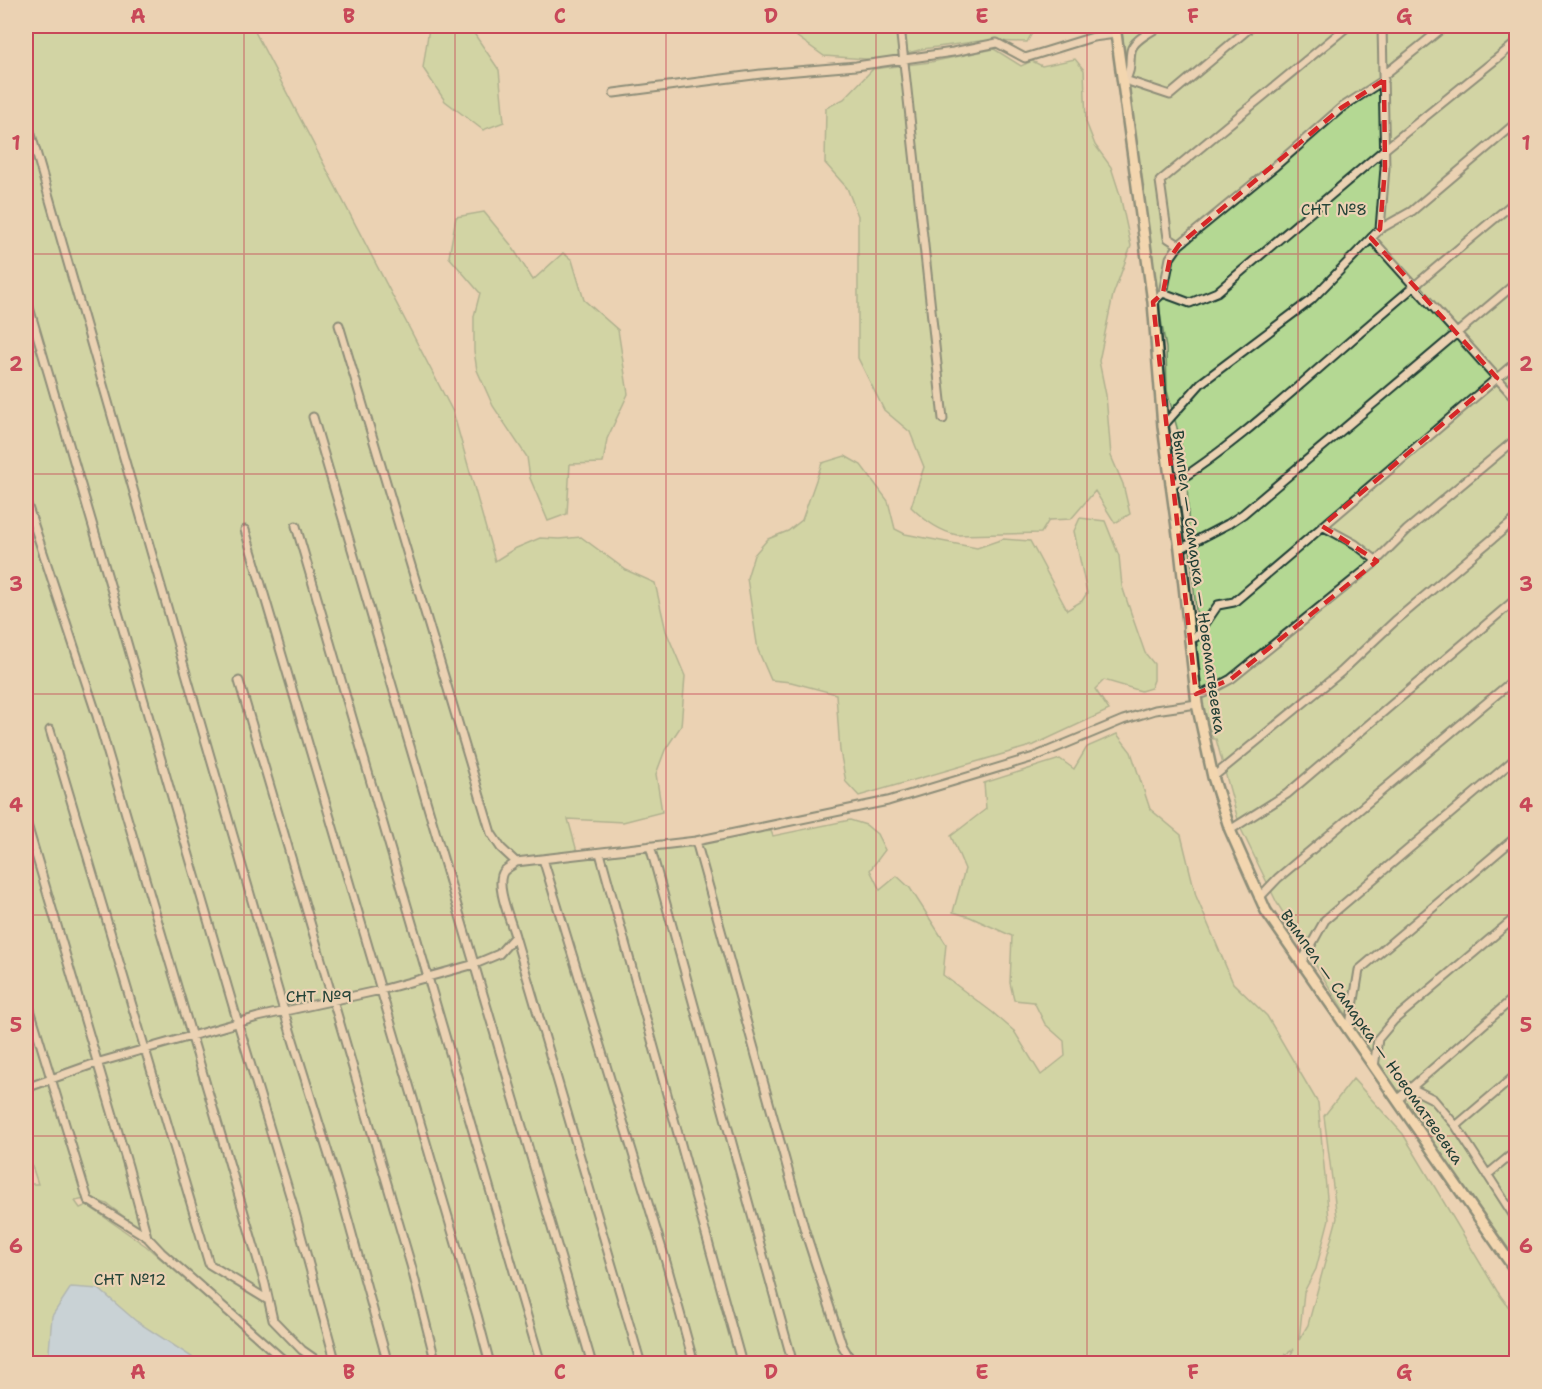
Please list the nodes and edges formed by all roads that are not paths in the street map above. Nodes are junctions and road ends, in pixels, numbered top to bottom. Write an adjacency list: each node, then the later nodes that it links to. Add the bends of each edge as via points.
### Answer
1 (900, 26): 11 (street)
2 (1160, 26): 13 (street, via 1134,44 1129,76)
3 (1252, 26): 13 (street, via 1170,95)
4 (1347, 26): 21 (street, via 1160,181 1168,238)
5 (1383, 26): 12 (street)
6 (1444, 26): 12 (street)
7 (1511, 26): 9 (street)
8 (1115, 29): 11 (street, via 1025,58 997,43); 13 (main road, Вымпел — Самарка — Новоматвеевка)
9 (1516, 32)
10 (1516, 44): 17 (street)
11 (904, 60): 14 (street); 33 (street)
12 (1384, 78): 17 (street); 21 (street, via 1341,108)
13 (1124, 80): 26 (main road, Вымпел — Самарка — Новоматвеевка)
14 (614, 93)
15 (26, 117): 70 (street)
16 (1516, 123): 19 (street, via 1412,212)
17 (1385, 149): 19 (street); 24 (street, via 1218,292 1190,303)
18 (1516, 201): 23 (street)
19 (1380, 228): 20 (street)
20 (1371, 238): 23 (street); 34 (street, via 1311,300 1201,383)
21 (1179, 246): 24 (street, via 1170,258)
22 (1516, 283): 28 (street)
23 (1414, 286): 28 (street); 36 (street, via 1240,436)
24 (1163, 293): 26 (street)
25 (26, 297): 71 (street)
26 (1153, 302): 34 (main road, Вымпел — Самарка — Новоматвеевка)
27 (339, 325): 59 (street, via 491,833)
28 (1455, 333): 30 (street); 42 (street, via 1243,514)
29 (1516, 362): 30 (street)
30 (1497, 378): 31 (street); 40 (street)
31 (1516, 399)
32 (313, 417): 64 (street)
33 (943, 419)
34 (1163, 426): 36 (main road, Вымпел — Самарка — Новоматвеевка)
35 (1516, 439): 43 (street, via 1407,530)
36 (1172, 485): 42 (main road, Вымпел — Самарка — Новоматвеевка)
37 (26, 501): 73 (street, via 97,716)
38 (1516, 519): 51 (street, via 1341,672)
39 (296, 526): 65 (street)
40 (1322, 526): 43 (street); 45 (street, via 1234,602 1218,605 1196,637)
41 (245, 530): 66 (street)
42 (1180, 549): 45 (main road, Вымпел — Самарка — Новоматвеевка)
43 (1377, 561): 48 (street, via 1231,679)
44 (1516, 599): 53 (street, via 1287,794)
45 (1189, 640): 48 (main road, Вымпел — Самарка — Новоматвеевка)
46 (1516, 678): 60 (street)
47 (239, 681): 69 (street)
48 (1196, 699): 51 (main road, Вымпел — Самарка — Новоматвеевка); 55 (street, via 1123,720 1034,757 888,801)
49 (50, 730): 74 (street)
50 (1516, 759): 63 (street, via 1325,920)
51 (1213, 777): 53 (main road, Вымпел — Самарка — Новоматвеевка)
52 (26, 821): 75 (street)
53 (1230, 830): 60 (main road, Вымпел — Самарка — Новоматвеевка)
54 (1516, 837): 72 (street, via 1359,970)
55 (696, 841): 56 (street); 101 (street, via 805,1231 842,1345)
56 (650, 846): 57 (street); 100 (street)
57 (600, 852): 58 (street); 99 (street)
58 (543, 859): 59 (street); 98 (street)
59 (516, 862): 62 (street, via 501,878)
60 (1259, 898): 63 (main road, Вымпел — Самарка — Новоматвеевка)
61 (1516, 917): 76 (street, via 1394,1020 1378,1039)
62 (515, 936): 64 (street, via 499,954); 97 (street)
63 (1301, 963): 72 (main road, Вымпел — Самарка — Новоматвеевка)
64 (475, 964): 65 (street); 96 (street)
65 (428, 978): 66 (street); 95 (street)
66 (381, 990): 69 (street); 94 (street)
67 (26, 996): 78 (street)
68 (1516, 996): 80 (street)
69 (333, 1000): 70 (street); 93 (street)
70 (284, 1011): 71 (street); 92 (street)
71 (238, 1023): 73 (street); 91 (street)
72 (1349, 1031): 76 (main road, Вымпел — Самарка — Новоматвеевка)
73 (190, 1036): 74 (street); 88 (street)
74 (145, 1049): 75 (street); 88 (street, via 208,1264)
75 (96, 1063): 78 (street); 86 (street)
76 (1374, 1067): 81 (main road, Вымпел — Самарка — Новоматвеевка)
77 (1516, 1075): 82 (street)
78 (51, 1079): 79 (street); 86 (street, via 88,1200)
79 (26, 1088)
80 (1409, 1088): 81 (street); 82 (street, via 1433,1100)
81 (1397, 1100): 87 (main road, Вымпел — Самарка — Новоматвеевка)
82 (1456, 1126): 84 (street)
83 (1516, 1151): 84 (street)
84 (1487, 1175): 85 (street)
85 (1516, 1219)
86 (147, 1237): 89 (street)
87 (1516, 1271)
88 (268, 1300): 90 (street, via 273,1320)
89 (288, 1364)
90 (322, 1364)
91 (336, 1364)
92 (388, 1364)
93 (436, 1364)
94 (490, 1364)
95 (541, 1364)
96 (592, 1364)
97 (641, 1364)
98 (694, 1364)
99 (742, 1364)
100 (793, 1364)
101 (853, 1364)

